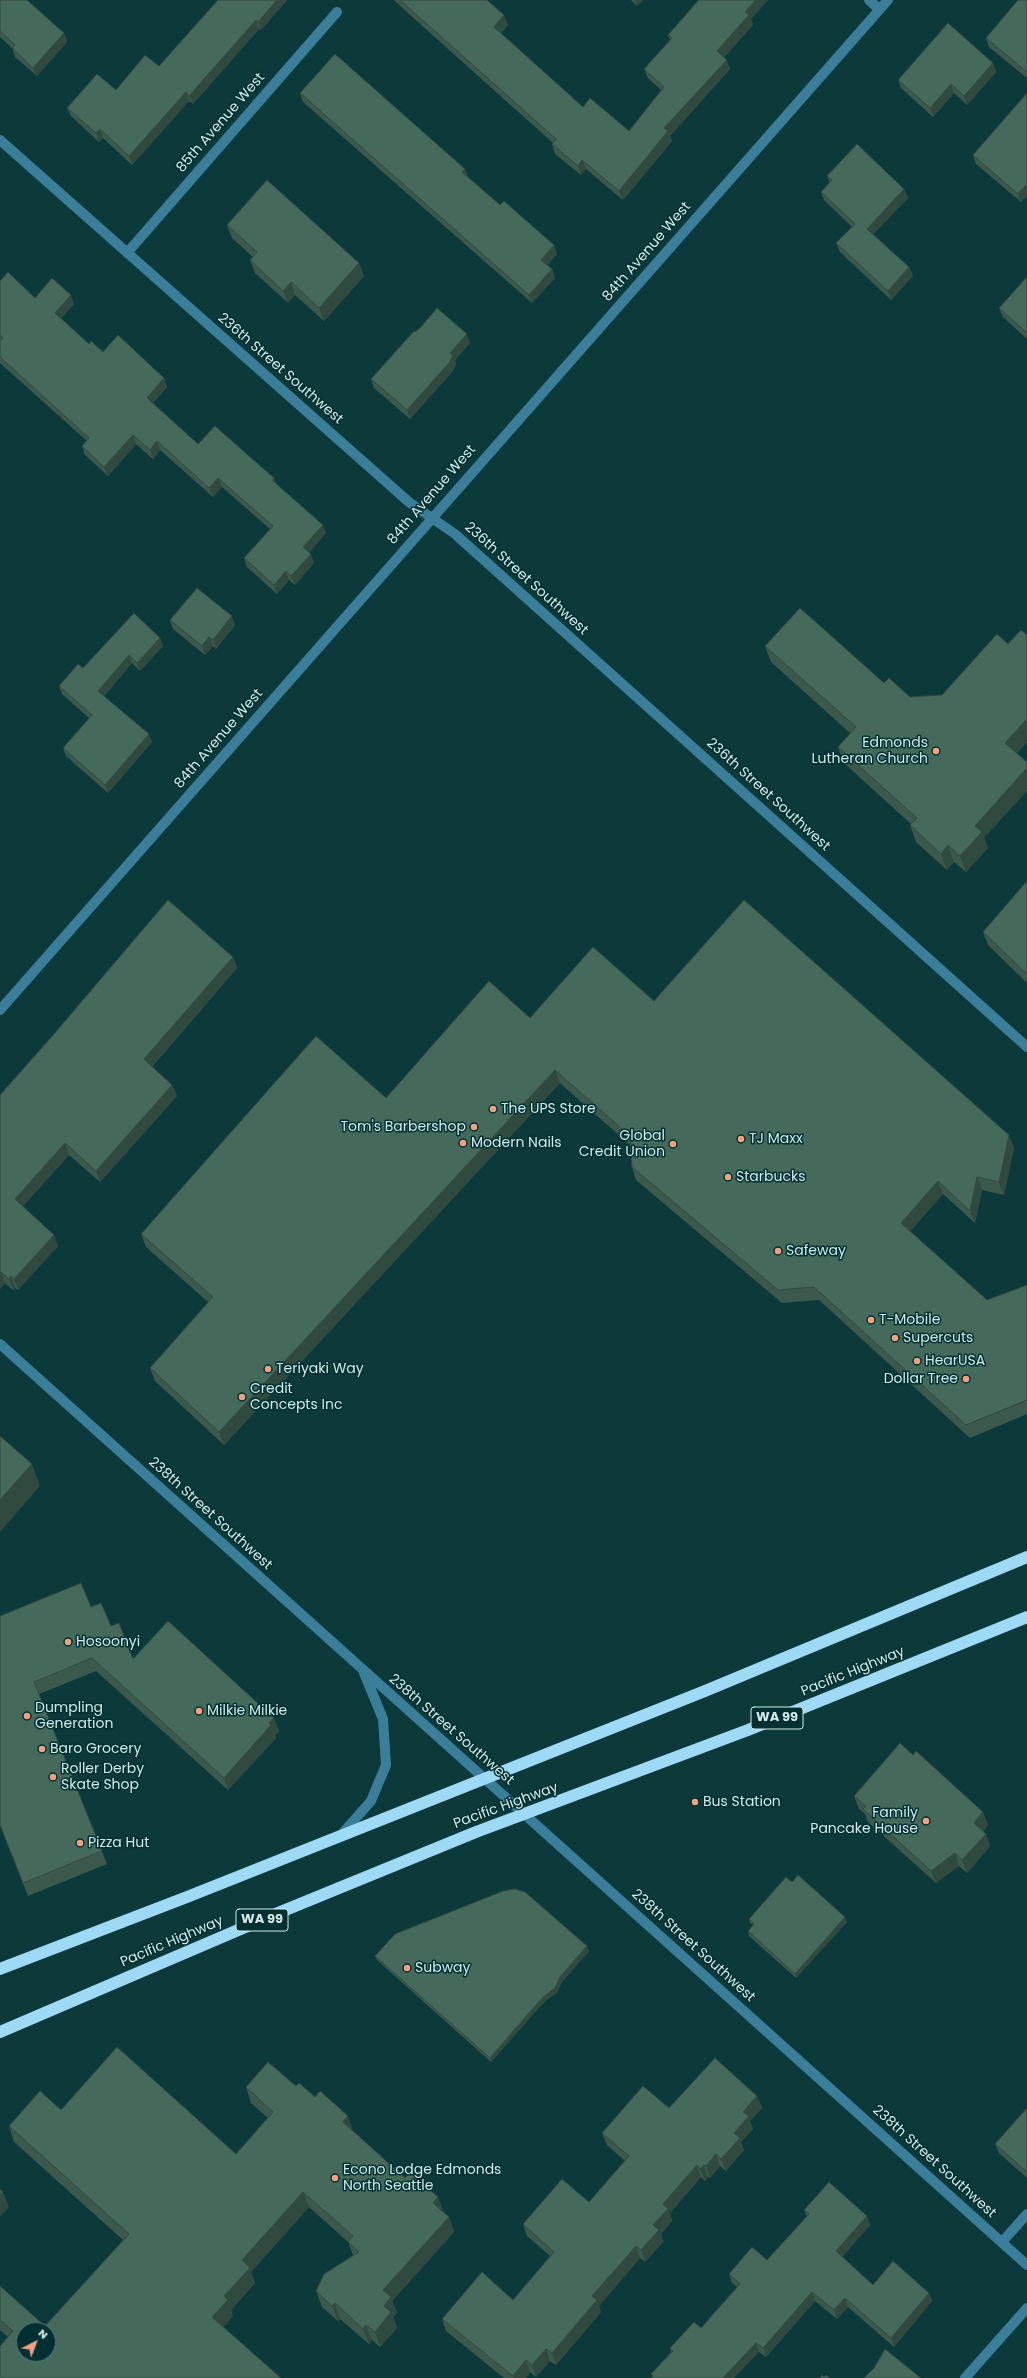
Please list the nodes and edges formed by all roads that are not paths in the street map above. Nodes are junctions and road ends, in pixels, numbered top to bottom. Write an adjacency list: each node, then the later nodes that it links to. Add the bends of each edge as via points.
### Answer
1 (869, 0): 3 (street)
2 (888, 0): 3 (street, 84th Avenue West)
3 (879, 9): 7 (street, 84th Avenue West)
4 (337, 12): 6 (street, 85th Avenue West)
5 (0, 140): 6 (street, 236th Street Southwest)
6 (127, 253): 7 (street, 236th Street Southwest, via 410,503)
7 (431, 517): 8 (street, 84th Avenue West); 9 (street, 236th Street Southwest, via 461,539)
8 (0, 1010)
9 (1027, 1047)
10 (0, 1344): 13 (street, 238th Street Southwest)
11 (1027, 1557): 14 (highway, via 705,1691)
12 (1027, 1617): 15 (highway, Pacific Highway / WA 99, via 748,1730)
13 (363, 1671): 14 (street, 238th Street Southwest); 16 (street, via 383,1719 386,1765 371,1801)
14 (485, 1778): 15 (street, 238th Street Southwest); 16 (highway)
15 (526, 1814): 18 (highway, Pacific Highway / WA 99, via 278,1913); 20 (street, 238th Street Southwest)
16 (341, 1835): 17 (highway, via 166,1906)
17 (0, 1969)
18 (0, 2032)
19 (1027, 2214): 20 (street)
20 (1002, 2242): 21 (street, 238th Street Southwest)
21 (1027, 2265)
22 (1027, 2308): 23 (street)
23 (965, 2378)

